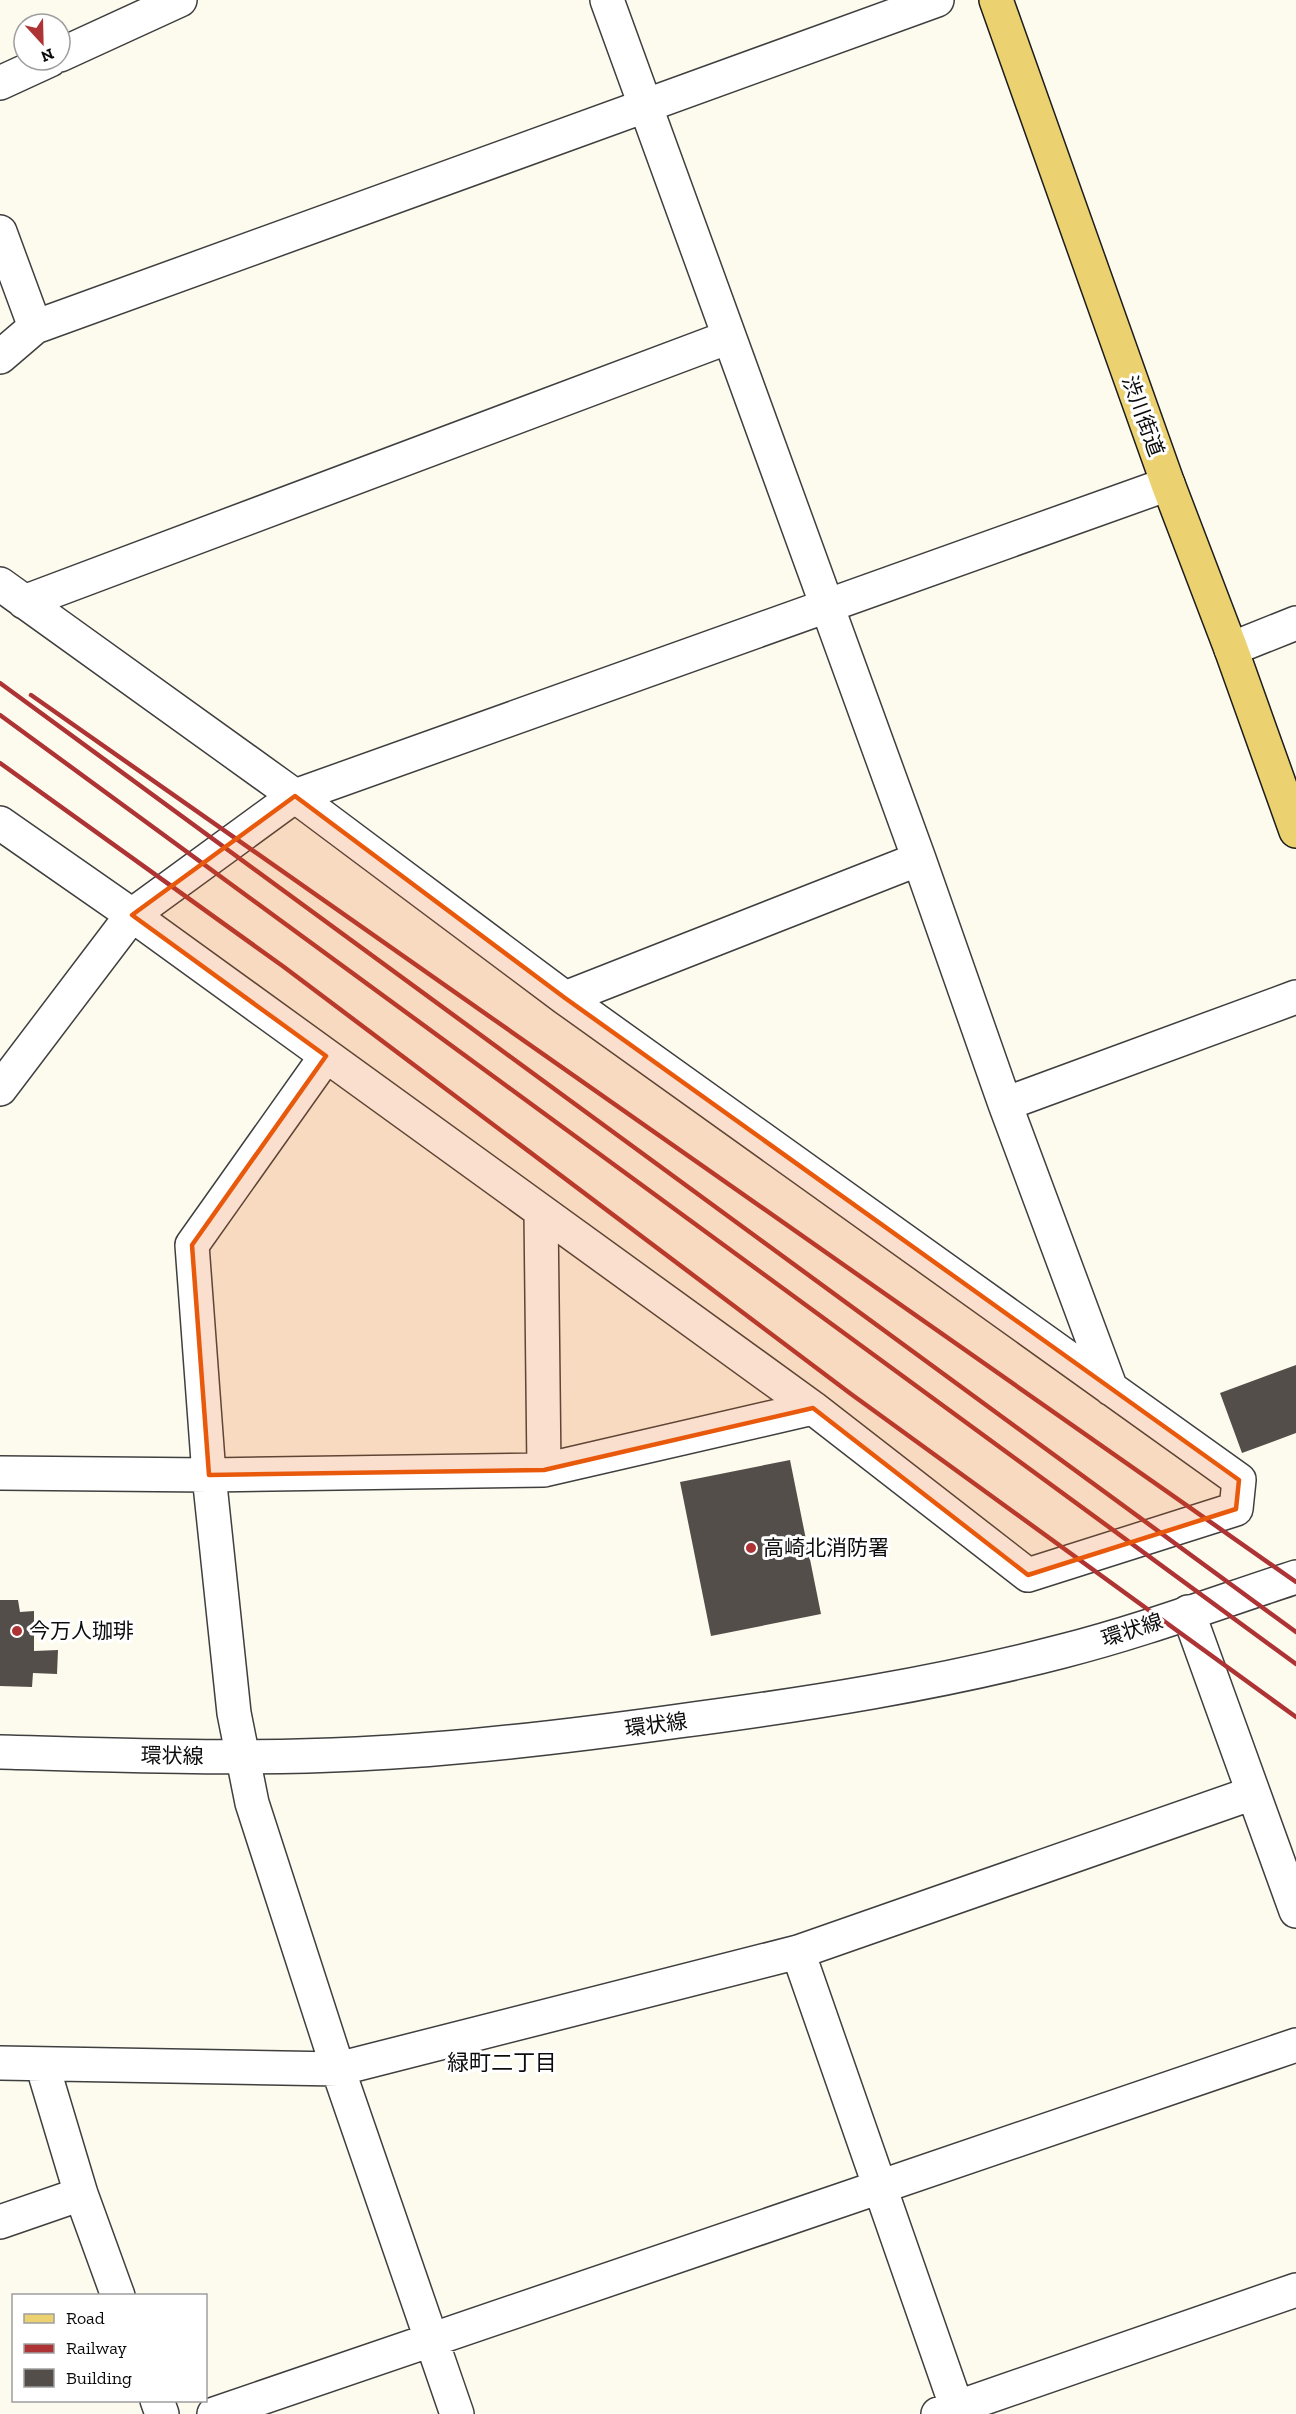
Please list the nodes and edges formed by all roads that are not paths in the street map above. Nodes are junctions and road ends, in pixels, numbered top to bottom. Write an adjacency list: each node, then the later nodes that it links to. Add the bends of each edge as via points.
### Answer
1 (180, 0): 5 (street)
2 (607, 0): 8 (street)
3 (938, 0): 8 (street)
4 (996, 0): 13 (main road, 渋川街道)
5 (72, 50)
6 (24, 72): 7 (street)
7 (0, 83)
8 (645, 105): 10 (street); 11 (street)
9 (0, 232): 10 (street)
10 (35, 327): 12 (street)
11 (729, 337): 14 (street); 15 (street)
12 (0, 357)
13 (1168, 484): 15 (street); 17 (main road, 渋川街道)
14 (12, 593): 18 (street)
15 (827, 607): 18 (street); 21 (street)
16 (1296, 623): 17 (street)
17 (1231, 649): 20 (main road, 渋川街道)
18 (295, 796): 22 (street); 24 (street)
19 (0, 823): 22 (street)
20 (1296, 831)
21 (919, 859): 24 (street); 27 (street)
22 (132, 915): 25 (street); 26 (street)
23 (1296, 997): 27 (street)
24 (565, 998): 29 (street)
25 (326, 1056): 28 (street); 33 (street, via 192,1245)
26 (0, 1089)
27 (1005, 1104): 29 (street)
28 (541, 1212): 30 (street); 31 (street)
29 (1111, 1389): 30 (street, via 1239,1480 1236,1509 1028,1575)
30 (813, 1408): 31 (street)
31 (544, 1470): 33 (street)
32 (0, 1473): 33 (street)
33 (210, 1475): 37 (street, via 234,1713)
34 (1296, 1577): 35 (street, 環状線)
35 (1188, 1612): 37 (street, 環状線, via 1067,1651 815,1704 464,1747); 38 (street)
36 (0, 1752): 37 (street, 環状線)
37 (243, 1757): 44 (street, via 252,1803)
38 (1253, 1793): 39 (street); 40 (street)
39 (1296, 1911)
40 (798, 1952): 44 (street); 45 (street)
41 (1296, 2044): 45 (street)
42 (0, 2063): 43 (street)
43 (42, 2064): 44 (street); 46 (street)
44 (338, 2069): 50 (street)
45 (880, 2187): 50 (street); 51 (street)
46 (81, 2194): 47 (street); 49 (street)
47 (0, 2222)
48 (1296, 2290): 51 (street)
49 (118, 2294)
50 (431, 2340): 52 (street); 53 (street)
51 (951, 2412)
52 (214, 2414)
53 (457, 2414)

